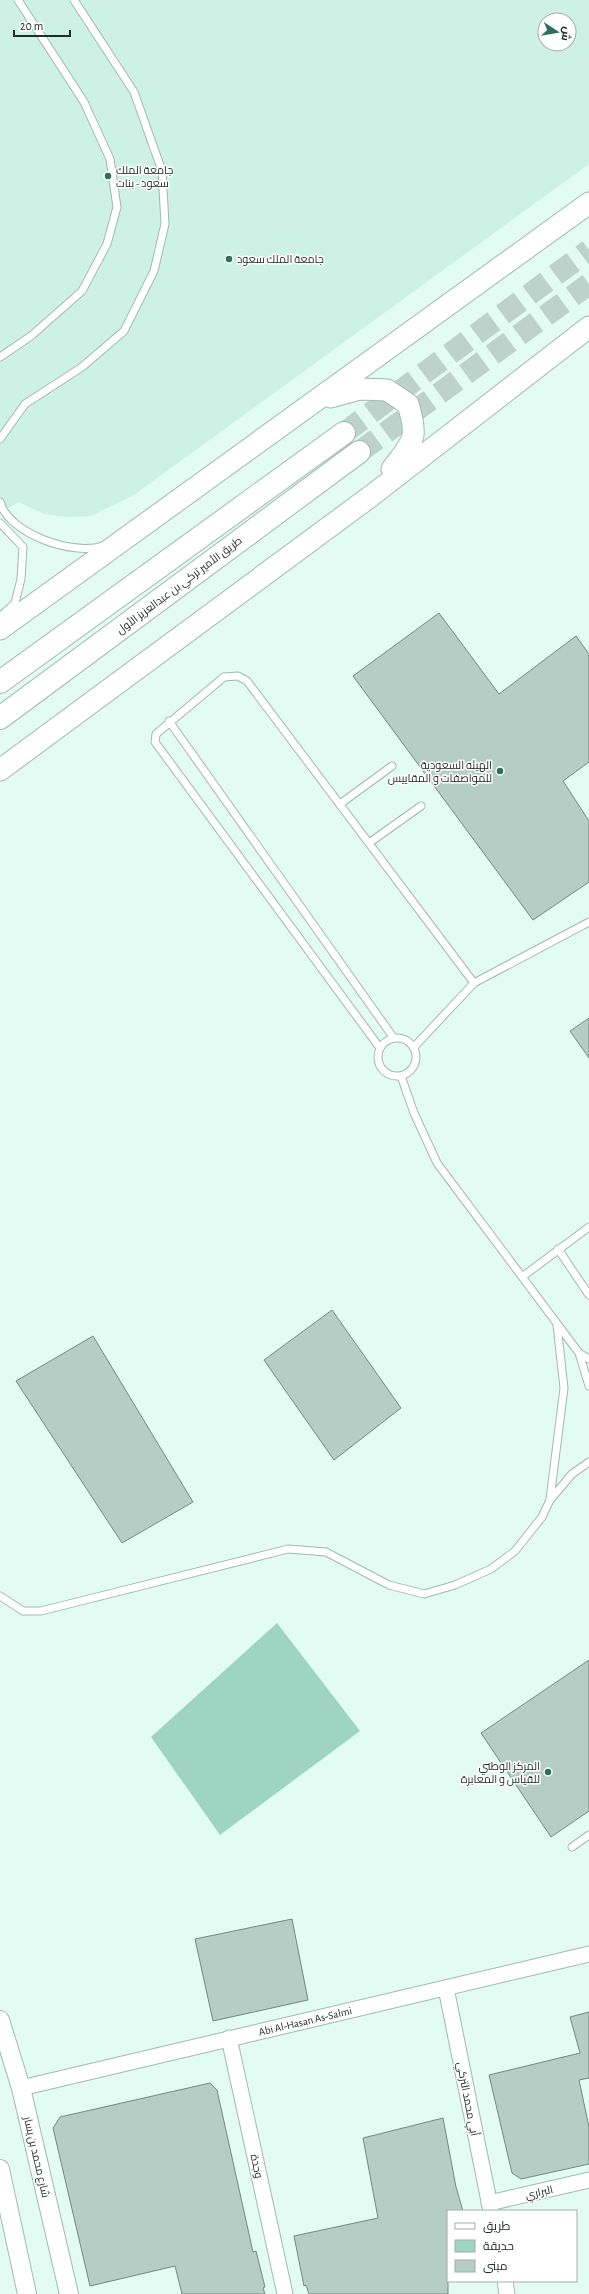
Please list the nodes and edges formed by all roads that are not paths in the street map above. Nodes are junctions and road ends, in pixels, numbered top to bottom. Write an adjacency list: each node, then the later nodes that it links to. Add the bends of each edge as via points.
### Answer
1 (18, 0): 7 (lane, via 84,102 110,159 117,207 107,244 82,291 31,336)
2 (74, 0): 10 (lane, via 134,92 162,171 165,224 154,271 124,331 82,367 25,404)
3 (589, 203): 8 (main road)
4 (589, 327): 6 (main road)
5 (589, 336): 6 (main road)
6 (560, 348): 12 (main road)
7 (0, 357)
8 (319, 400): 12 (main road, via 360,389 387,390 408,404 414,426 410,447); 15 (main road)
9 (344, 433): 18 (main road)
10 (0, 439)
11 (359, 452): 19 (main road, طريق الأمير تركي بن عبدالعزيز الأول)
12 (371, 496): 22 (main road)
13 (0, 502): 15 (lane, via 3,512 33,536 69,548 97,548)
14 (0, 523): 16 (lane, via 23,547 21,579 15,603)
15 (130, 537): 17 (main road)
16 (0, 617)
17 (0, 629)
18 (0, 682)
19 (0, 718)
20 (169, 721): 23 (lane, via 224,677 238,676 247,681); 28 (lane); 30 (lane, via 156,734 154,742)
21 (392, 766): 23 (lane)
22 (0, 770)
23 (340, 804): 25 (lane)
24 (421, 806): 25 (lane)
25 (369, 843): 27 (lane)
26 (589, 922): 27 (lane)
27 (474, 983): 29 (lane)
28 (393, 1037): 29 (lane, via 405,1039); 30 (lane, via 382,1043)
29 (414, 1047): 31 (lane, via 414,1065)
30 (380, 1048): 31 (lane, via 377,1054 379,1066 388,1075)
31 (401, 1076): 34 (lane, via 414,1113 437,1163)
32 (589, 1227): 33 (lane)
33 (558, 1250): 34 (lane); 35 (lane)
34 (522, 1277): 36 (lane)
35 (589, 1295)
36 (556, 1323): 37 (lane); 41 (lane, via 564,1388)
37 (579, 1354): 38 (lane); 39 (lane)
38 (589, 1359)
39 (589, 1386)
40 (589, 1462): 41 (lane, via 572,1474)
41 (550, 1500): 42 (lane, via 542,1517 515,1551 491,1569 455,1585 424,1594 389,1585 326,1552 288,1549 41,1611 23,1611)
42 (0, 1596)
43 (589, 1835): 44 (lane)
44 (572, 1847)
45 (589, 1954): 46 (street, Abi Al-Hasan As-Salmi)
46 (446, 1988): 48 (street, Abi Al-Hasan As-Salmi); 52 (street, أبي محمد التركي)
47 (0, 2020): 49 (street, شارع محمد بن يسار)
48 (229, 2038): 49 (street, Abi Al-Hasan As-Salmi); 56 (street, وجدة)
49 (21, 2088): 55 (street, شارع محمد بن يسار)
50 (0, 2169): 54 (street)
51 (589, 2180): 52 (street, البراري)
52 (490, 2207)
53 (505, 2282): 57 (street)
54 (27, 2294)
55 (69, 2294)
56 (285, 2294)
57 (507, 2294)

